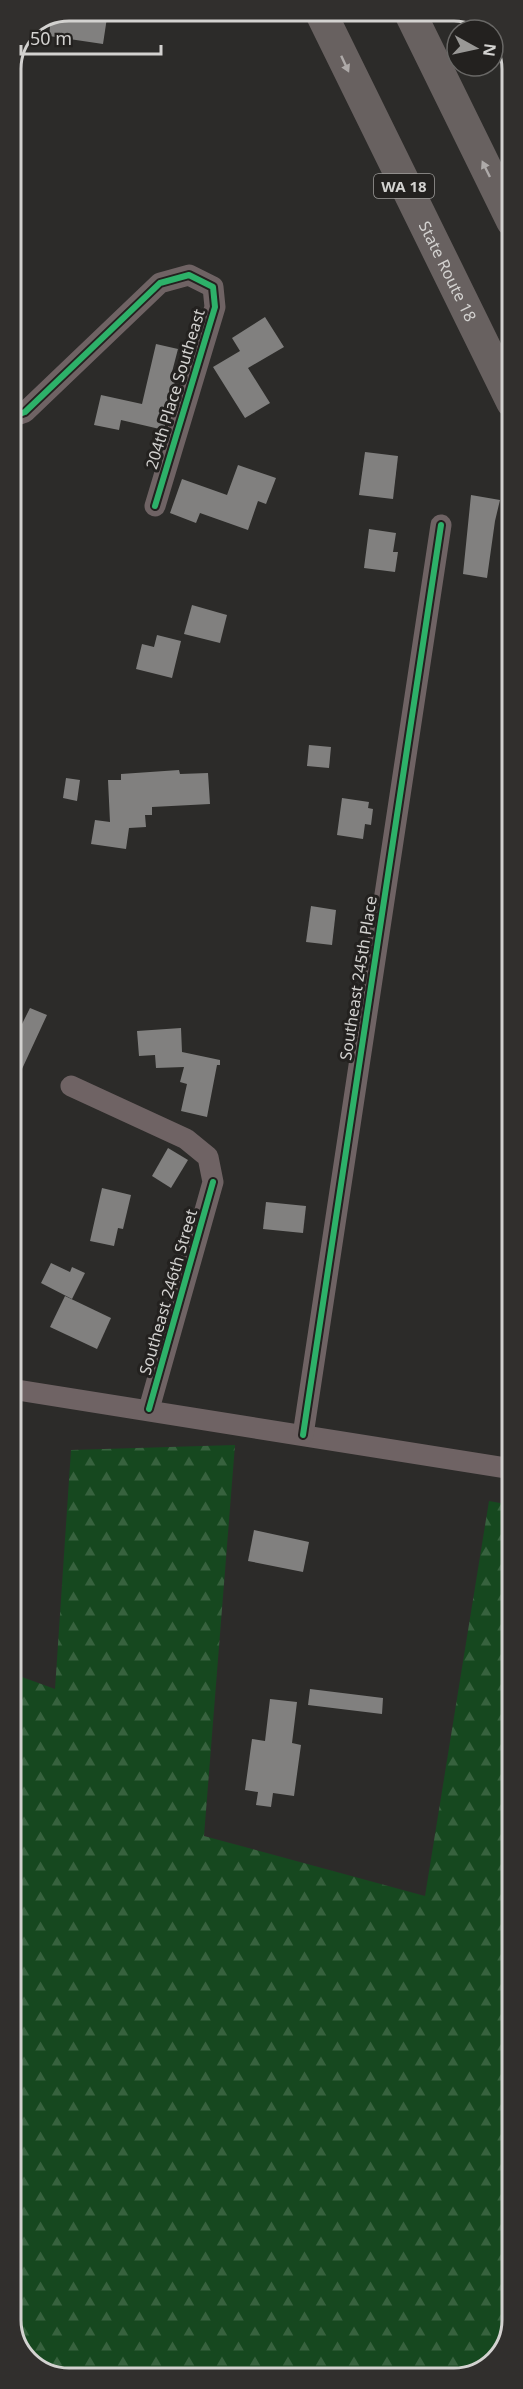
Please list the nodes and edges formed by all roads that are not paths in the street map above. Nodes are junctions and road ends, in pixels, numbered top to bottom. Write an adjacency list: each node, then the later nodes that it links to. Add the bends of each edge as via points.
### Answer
1 (325, 21): 4 (highway, State Route 18 / WA 18, one-way to 4)
2 (414, 21): 3 (highway, one-way to 2)
3 (502, 201)
4 (502, 382)
5 (21, 413): 6 (street, 204th Place Southeast, via 160,283 189,275 213,287 215,308)
6 (155, 506)
7 (441, 525): 11 (street, Southeast 245th Place)
8 (71, 1086): 10 (street, Southeast 246th Street, via 186,1139 208,1157 213,1182)
9 (21, 1390): 10 (street)
10 (149, 1409): 11 (street)
11 (303, 1434): 12 (street)
12 (502, 1467)

